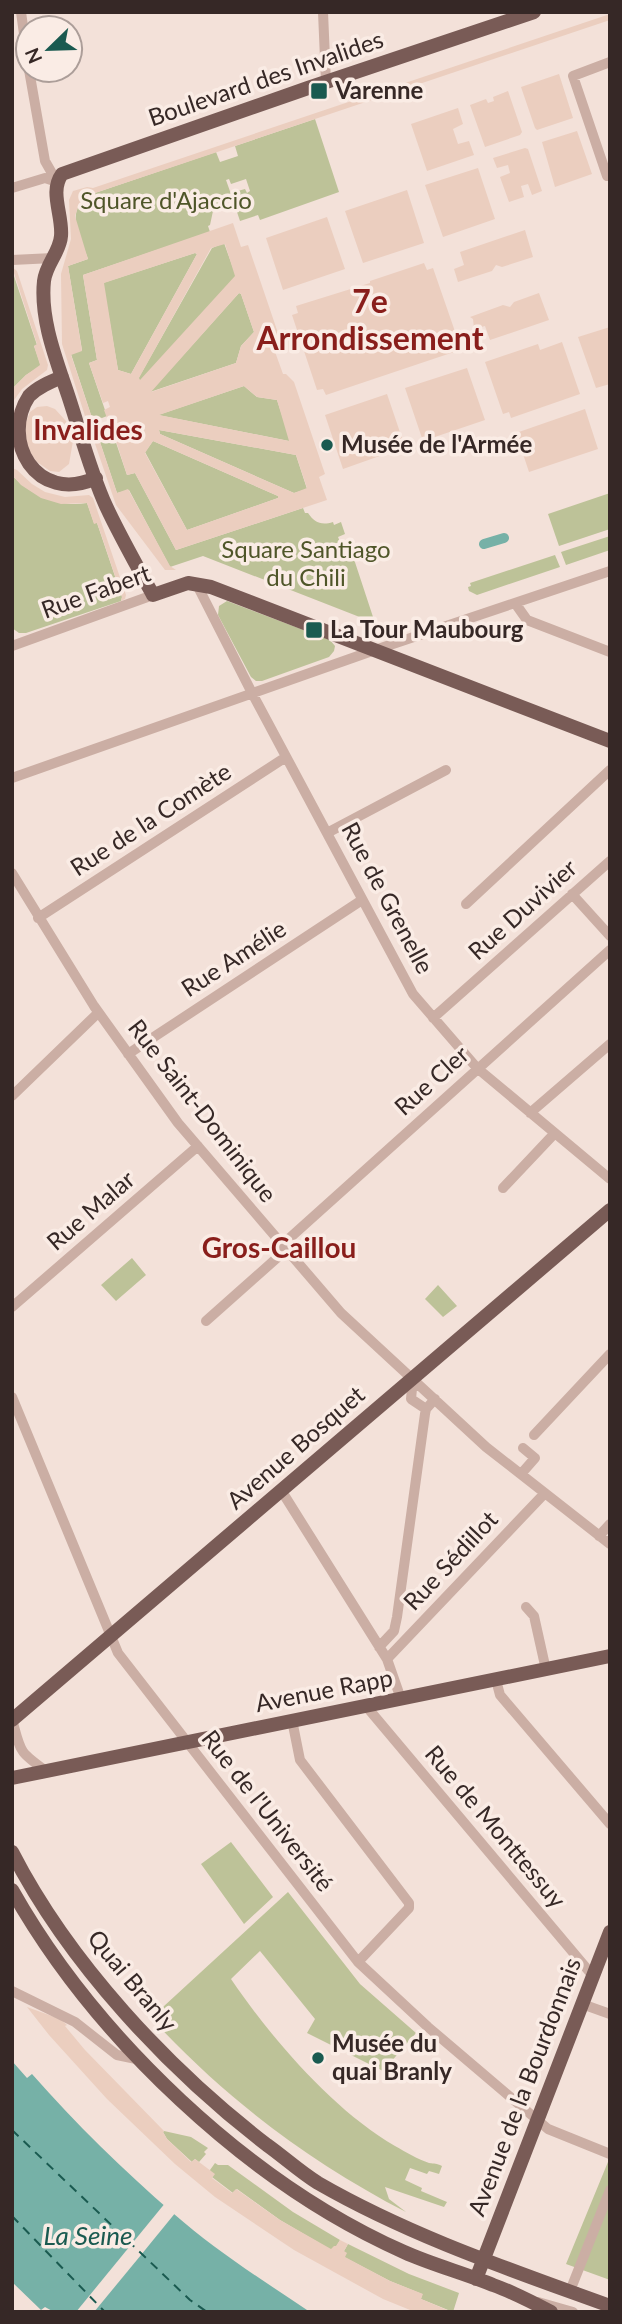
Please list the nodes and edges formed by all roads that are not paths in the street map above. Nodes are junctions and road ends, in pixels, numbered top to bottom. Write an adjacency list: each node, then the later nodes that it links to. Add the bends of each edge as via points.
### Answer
1 (323, 12): 4 (street)
2 (534, 12): 4 (main road, Boulevard des Invalides)
3 (610, 62): 6 (street, via 573,76)
4 (326, 82): 7 (main road, Boulevard des Invalides, via 67,172)
5 (31, 84): 7 (street, via 45,161)
6 (610, 175)
7 (57, 182): 8 (street, via 45,178); 9 (main road, via 61,236)
8 (12, 188)
9 (52, 258): 10 (street); 11 (main road, via 44,281 45,306)
10 (12, 260)
11 (62, 377): 12 (main road, via 39,388 22,404 15,426); 13 (main road)
12 (15, 452): 13 (main road, via 28,469 49,483 73,486)
13 (96, 478): 16 (main road, via 105,505)
14 (610, 571): 17 (street)
15 (197, 583): 16 (main road, Rue Fabert); 19 (main road); 21 (street, Rue de Grenelle)
16 (153, 596): 18 (street, Rue Fabert)
17 (515, 603): 19 (street); 20 (street, via 527,620)
18 (12, 646)
19 (375, 650): 21 (street); 22 (main road)
20 (610, 652)
21 (252, 694): 23 (street, Rue de Grenelle); 26 (street)
22 (610, 741)
23 (286, 757): 27 (street, Rue de Grenelle); 33 (street, Rue de la Comète)
24 (446, 770): 27 (street)
25 (610, 770): 32 (street)
26 (12, 778)
27 (327, 833): 31 (street, Rue de Grenelle)
28 (610, 861): 30 (street, Rue Duvivier)
29 (12, 873): 33 (street, Rue Saint-Dominique)
30 (572, 894): 34 (street); 37 (street, Rue Duvivier)
31 (362, 900): 37 (street, Rue de Grenelle, via 413,994); 39 (street, Rue Amélie)
32 (466, 904)
33 (38, 918): 36 (street, Rue Saint-Dominique)
34 (610, 936)
35 (610, 950): 40 (street, Rue Cler)
36 (99, 1013): 39 (street, Rue Saint-Dominique); 41 (street)
37 (433, 1018): 40 (street, Rue de Grenelle)
38 (610, 1044): 42 (street)
39 (128, 1054): 44 (street, Rue Saint-Dominique)
40 (477, 1068): 42 (street, Rue de Grenelle); 48 (street, Rue Cler)
41 (12, 1096)
42 (530, 1113): 43 (street, Rue de Grenelle)
43 (554, 1134): 45 (street, Rue de Grenelle); 46 (street)
44 (198, 1146): 48 (street, Rue Saint-Dominique); 49 (street, Rue Malar)
45 (610, 1179)
46 (503, 1188)
47 (610, 1210): 52 (main road, Avenue Bosquet)
48 (285, 1246): 50 (street, Rue Cler); 52 (street, Rue Saint-Dominique, via 341,1313)
49 (12, 1307)
50 (206, 1321)
51 (610, 1354): 56 (street)
52 (413, 1378): 54 (street, Rue Saint-Dominique); 55 (street, via 411,1399); 59 (main road, Avenue Bosquet)
53 (12, 1397): 67 (street, Rue de l'Université)
54 (435, 1399): 55 (street); 58 (street, Rue Saint-Dominique)
55 (426, 1409): 65 (street)
56 (534, 1435)
57 (523, 1448): 58 (street, via 535,1458)
58 (521, 1474): 60 (street, Rue Saint-Dominique)
59 (281, 1490): 67 (main road, Avenue Bosquet); 68 (street)
60 (545, 1493): 62 (street, Rue Saint-Dominique); 66 (street, Rue Sédillot)
61 (610, 1524): 62 (street)
62 (599, 1536): 63 (street, Rue Saint-Dominique)
63 (610, 1544)
64 (526, 1607): 71 (street, via 534,1616)
65 (397, 1617): 66 (street); 68 (street, via 394,1631)
66 (413, 1632): 70 (street, Rue Sédillot)
67 (111, 1637): 75 (main road, Avenue Bosquet); 77 (street, Rue de l'Université, via 118,1653)
68 (379, 1647): 70 (street)
69 (610, 1656): 71 (main road, Avenue Rapp)
70 (387, 1659): 73 (street)
71 (545, 1670): 72 (main road, Avenue Rapp)
72 (496, 1679): 73 (main road, Avenue Rapp); 80 (street, via 500,1695)
73 (401, 1699): 74 (main road, Avenue Rapp)
74 (366, 1706): 76 (main road, Avenue Rapp); 85 (street, Rue de Monttessuy)
75 (12, 1720): 78 (street, via 23,1754)
76 (292, 1720): 77 (main road, Avenue Rapp); 84 (street, via 300,1760 409,1903)
77 (185, 1741): 78 (main road, Avenue Rapp); 84 (street, Rue de l'Université)
78 (46, 1770): 79 (main road, Avenue Rapp)
79 (12, 1778)
80 (610, 1824)
81 (12, 1852): 93 (main road, Quai Branly, via 99,1982 187,2079 315,2181 396,2224)
82 (12, 1890): 89 (main road, Quai Branly, via 62,1968)
83 (610, 1932): 85 (main road, Avenue de la Bourdonnais)
84 (358, 1962): 90 (street, Rue de l'Université)
85 (593, 1976): 87 (main road, Avenue de la Bourdonnais)
86 (12, 1991): 89 (street, via 75,2022 117,2055)
87 (582, 2004): 88 (street); 90 (main road, Avenue de la Bourdonnais)
88 (610, 2014)
89 (141, 2060): 94 (main road, Quai Branly, via 226,2139 308,2200 403,2251)
90 (537, 2120): 91 (street, Rue de l'Université, via 550,2130); 93 (main road, Avenue de la Bourdonnais)
91 (610, 2154)
92 (610, 2190): 95 (street)
93 (483, 2259): 94 (main road, Avenue de la Bourdonnais); 95 (main road, Quai Branly)
94 (475, 2279): 96 (main road, Quai Branly)
95 (570, 2291): 97 (main road, Quai Branly)
96 (528, 2300): 98 (main road, Quai Branly); 99 (street)
97 (610, 2306)
98 (551, 2312)
99 (573, 2312)

